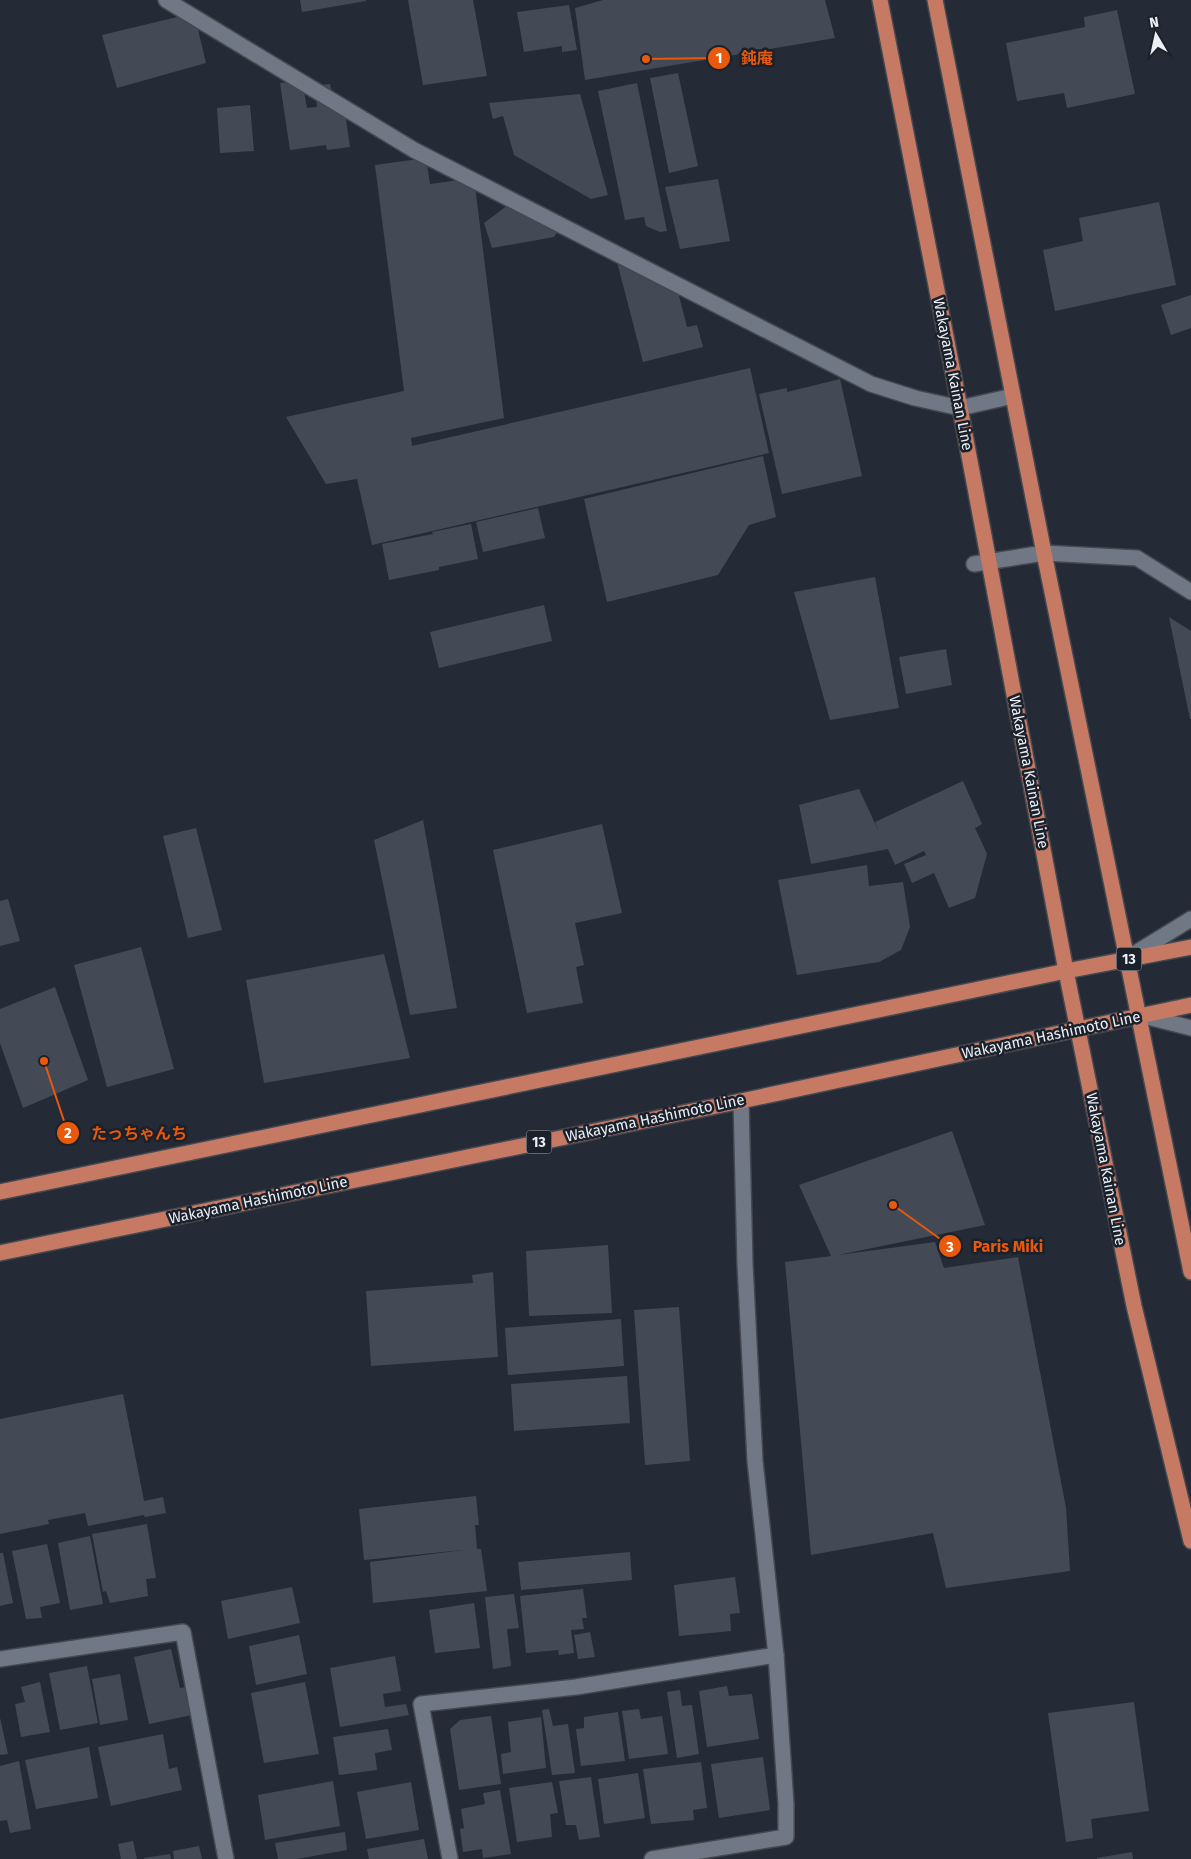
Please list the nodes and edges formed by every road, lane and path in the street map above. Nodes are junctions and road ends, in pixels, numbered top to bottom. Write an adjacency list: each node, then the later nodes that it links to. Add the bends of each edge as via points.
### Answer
1 (166, 0): 5 (street, via 414,150 871,384)
2 (880, 0): 5 (main road, Wakayama Kainan Line)
3 (935, 0): 4 (main road)
4 (1013, 396): 5 (street); 6 (main road)
5 (960, 408): 7 (main road, Wakayama Kainan Line)
6 (1044, 553): 7 (street); 8 (street, via 1137,558); 11 (main road)
7 (982, 563): 12 (main road, Wakayama Kainan Line)
8 (1191, 592)
9 (1191, 919): 11 (street)
10 (1191, 947): 11 (main road, 13)
11 (1126, 959): 12 (main road, 13); 14 (main road)
12 (1066, 971): 16 (main road, Wakayama Kainan Line); 18 (main road, 13)
13 (1191, 1005): 14 (main road, Wakayama Hashimoto Line / 13)
14 (1140, 1015): 15 (street); 16 (main road, Wakayama Hashimoto Line / 13); 20 (main road)
15 (1191, 1028)
16 (1078, 1030): 17 (main road, Wakayama Hashimoto Line / 13); 21 (main road, Wakayama Kainan Line, via 1134,1306)
17 (741, 1101): 19 (main road, Wakayama Hashimoto Line / 13); 22 (street, via 755,1461)
18 (0, 1192)
19 (0, 1253)
20 (1191, 1272)
21 (1191, 1541)
22 (776, 1655): 25 (street, via 576,1687 421,1704); 26 (street, via 786,1838)
23 (0, 1659): 24 (street, via 183,1632)
24 (226, 1859)
25 (450, 1859)
26 (652, 1859)

